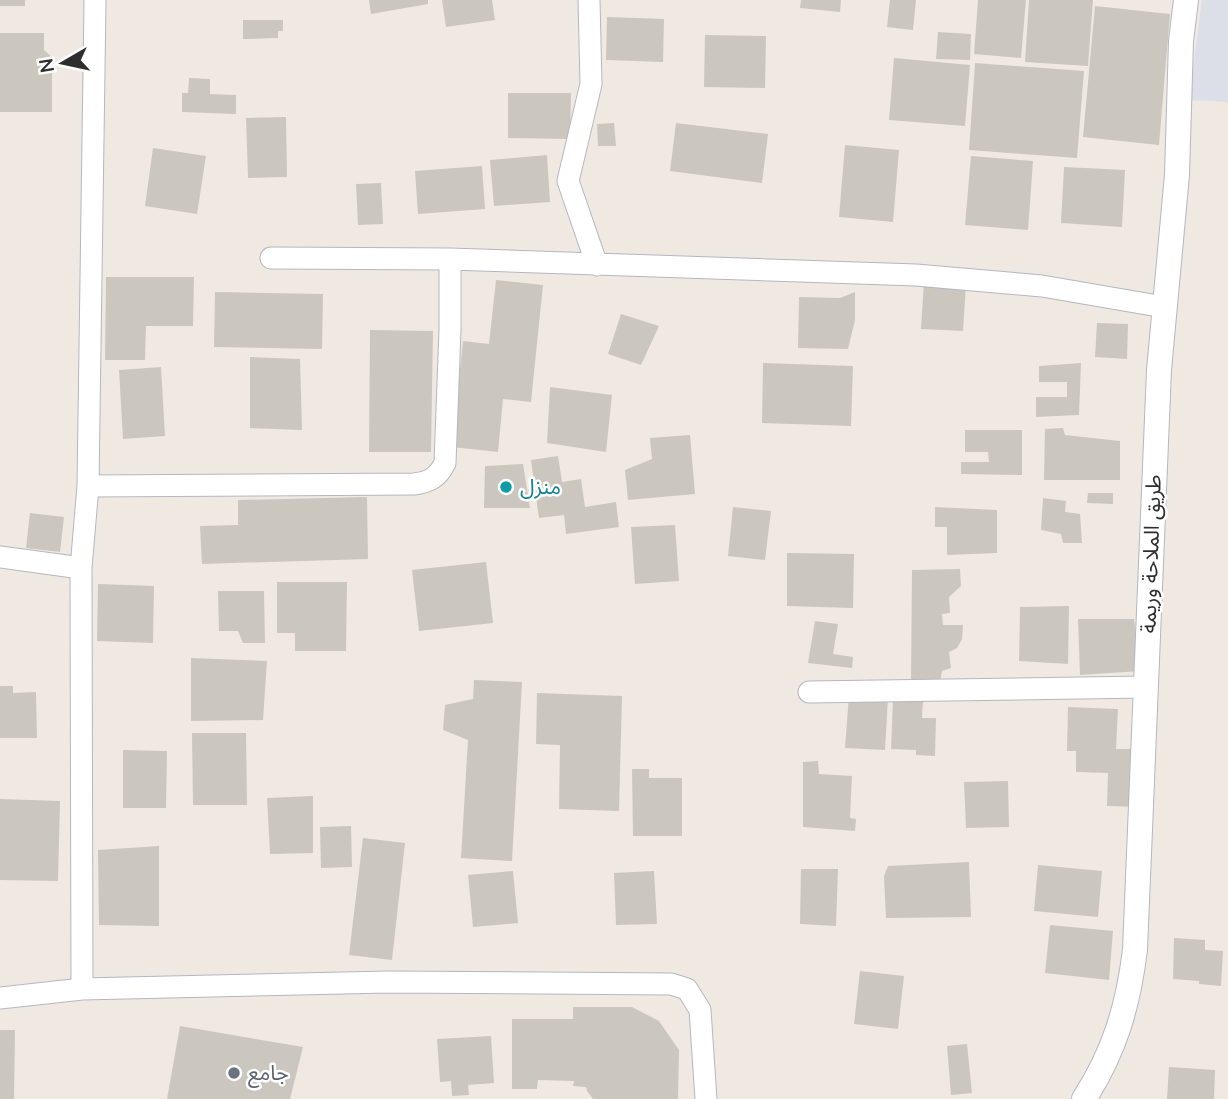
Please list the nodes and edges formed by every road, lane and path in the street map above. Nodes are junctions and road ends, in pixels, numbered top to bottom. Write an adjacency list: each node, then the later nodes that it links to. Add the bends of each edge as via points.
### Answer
1 (95, 0): 8 (street)
2 (589, 0): 6 (street, via 591,85 568,181)
3 (1186, 0): 7 (street, طريق الملاحة وريمة, via 1177,175)
4 (271, 258): 5 (street)
5 (450, 259): 6 (street); 8 (street, via 445,463 435,478 414,484)
6 (597, 265): 7 (street, via 916,275 1042,286)
7 (1164, 307): 11 (street, طريق الملاحة وريمة)
8 (88, 485): 10 (street)
9 (0, 557): 10 (street)
10 (81, 568): 13 (street)
11 (1146, 687): 12 (street); 16 (street, طريق الملاحة وريمة, via 1138,903 1129,995 1117,1037)
12 (809, 692)
13 (82, 989): 14 (street); 15 (street, via 387,982 671,984 687,989 700,1010)
14 (0, 998)
15 (706, 1099)
16 (1084, 1099)

